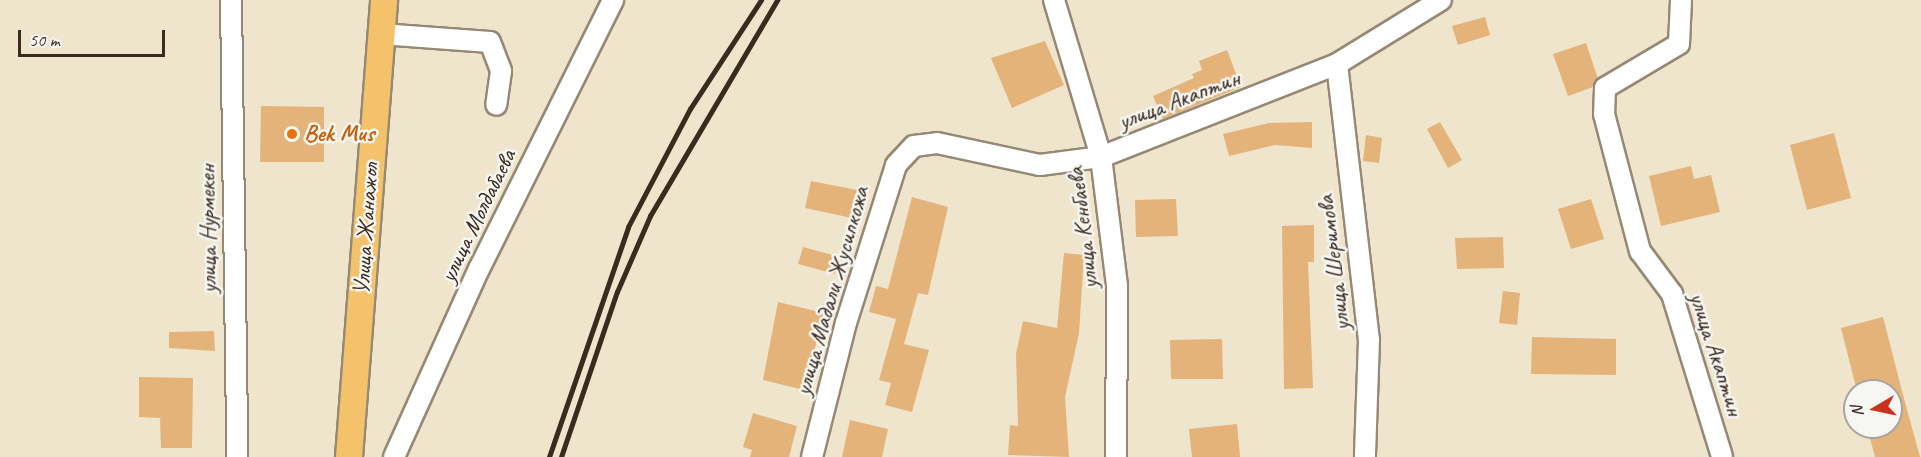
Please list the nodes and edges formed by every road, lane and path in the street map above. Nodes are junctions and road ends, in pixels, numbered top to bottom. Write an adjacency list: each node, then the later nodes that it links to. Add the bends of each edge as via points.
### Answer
1 (231, 0): 12 (street, улица Нурмекен)
2 (384, 0): 7 (main road, Улица Жанажол)
3 (614, 0): 14 (street, улица Молдабаева, via 479,269)
4 (1054, 0): 11 (street, улица Кенбаева)
5 (1441, 0): 8 (street, улица Акаптин)
6 (1681, 0): 18 (street, улица Акаптин, via 1679,44 1605,88 1604,114 1640,251 1672,294)
7 (381, 34): 9 (street, via 490,42 501,71); 13 (main road, Улица Жанажол)
8 (1337, 64): 11 (street, улица Акаптин); 17 (street, улица Шеримова, via 1369,340)
9 (496, 105)
10 (914, 146): 11 (street, улица Акаптин, via 938,143 1040,165); 15 (street, улица Мадали Жусипкожа, via 896,165 846,323)
11 (1101, 157): 16 (street, улица Кенбаева, via 1117,286)
12 (237, 457)
13 (349, 457)
14 (394, 457)
15 (812, 457)
16 (1116, 457)
17 (1365, 457)
18 (1722, 457)

